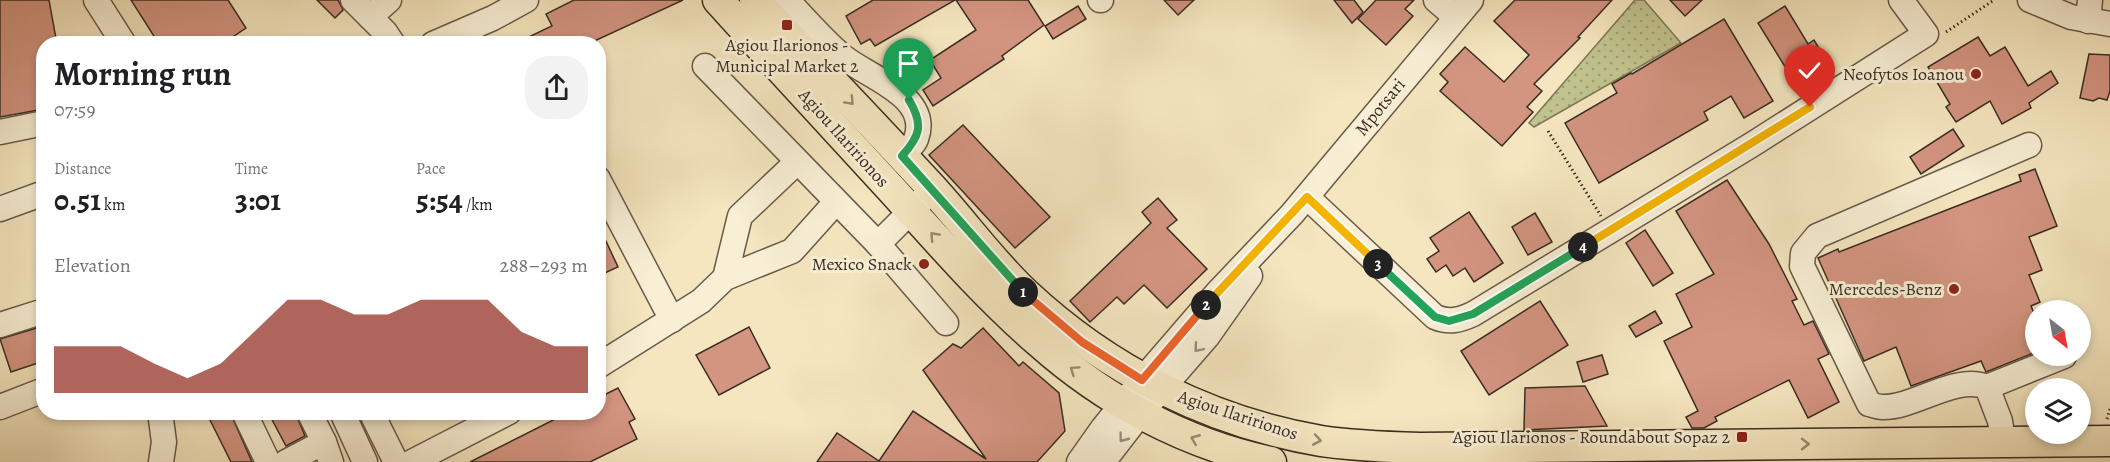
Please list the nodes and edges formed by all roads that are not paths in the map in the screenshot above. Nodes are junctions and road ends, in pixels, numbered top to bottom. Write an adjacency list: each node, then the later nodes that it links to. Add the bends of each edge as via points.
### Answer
1 (96, 0): 14 (street)
2 (353, 0): 13 (street)
3 (389, 0): 13 (street)
4 (718, 0): 29 (main road, Agiou Ilaririonos)
5 (755, 0): 21 (main road, Agiou Ilaririonos, one-way to 21)
6 (787, 0): 21 (street, via 842,55 909,100 918,128 916,140)
7 (1436, 0): 11 (street)
8 (1901, 0): 27 (street, via 1926,34 1473,314 1449,321 1435,317)
9 (2030, 0): 12 (street, via 2058,13)
10 (523, 1): 16 (street)
11 (1463, 9): 27 (street, Mpotsari)
12 (2096, 15)
13 (370, 17): 15 (street)
14 (118, 36)
15 (388, 36)
16 (451, 36)
17 (705, 66): 22 (street)
18 (36, 125): 19 (street)
19 (0, 132)
20 (2029, 145): 42 (street, via 1817,236 1803,254 1802,266 1869,404)
21 (902, 156): 23 (main road, Agiou Ilaririonos)
22 (797, 162): 26 (street); 31 (street, via 740,216)
23 (933, 189): 29 (street); 38 (main road, Agiou Ilaririonos, via 1024,292 1082,342)
24 (606, 194): 33 (street)
25 (36, 196): 28 (street)
26 (836, 202): 30 (street); 31 (street, via 792,251)
27 (1299, 205): 38 (street, Mpotsari, via 1207,337)
28 (0, 209)
29 (911, 211): 30 (street); 43 (main road, Agiou Ilaririonos, one-way to 29, via 1039,342)
30 (878, 244): 34 (street)
31 (725, 278): 33 (street, via 701,301)
32 (36, 314): 35 (street)
33 (672, 320): 36 (street)
34 (946, 323)
35 (0, 325)
36 (606, 361)
37 (2039, 366): 39 (street)
38 (1152, 384): 43 (street, Mpotsari); 52 (main road, Agiou Ilaririonos, one-way to 52, via 1196,404 1278,432 1363,446)
39 (1987, 387): 42 (street, via 1961,385); 50 (street)
40 (36, 393): 41 (street)
41 (0, 407)
42 (1883, 407): 52 (street)
43 (1132, 408): 61 (street, Mpotsari); 62 (street, Mpotsari, one-way to 62); 63 (main road, Agiou Ilaririonos, one-way to 43, via 1216,447)
44 (161, 420): 55 (street)
45 (248, 420): 56 (street)
46 (313, 420): 53 (street)
47 (346, 420): 58 (street)
48 (375, 420): 59 (street)
49 (497, 420): 54 (street)
50 (2003, 440): 51 (main road, Agiou Ilaririonos); 52 (main road, Agiou Ilaririonos)
51 (2110, 441)
52 (1874, 443)
53 (328, 452): 57 (street)
54 (438, 456): 60 (street)
55 (161, 462)
56 (268, 462)
57 (286, 462)
58 (365, 462)
59 (396, 462)
60 (412, 462)
61 (1079, 462)
62 (1103, 462)
63 (1271, 462)

